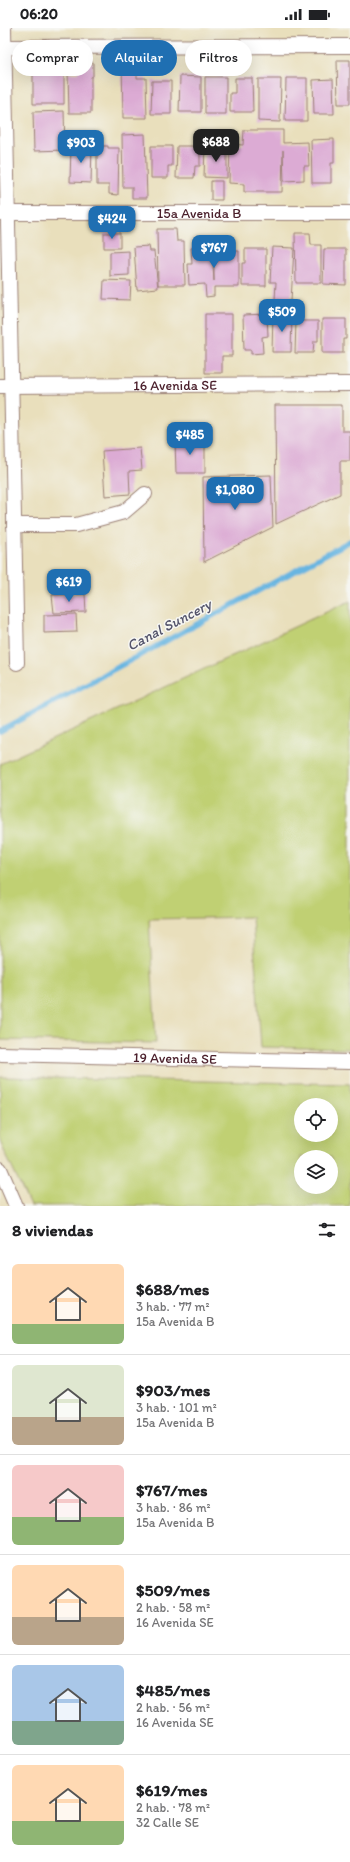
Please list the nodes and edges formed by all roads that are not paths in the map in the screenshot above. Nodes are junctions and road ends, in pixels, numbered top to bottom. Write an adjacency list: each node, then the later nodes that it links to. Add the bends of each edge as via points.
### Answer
1 (4, 28): 3 (street)
2 (350, 46): 3 (street)
3 (2, 47): 4 (street)
4 (4, 213): 5 (street, 15a Avenida B); 7 (street)
5 (350, 213)
6 (350, 384): 7 (street, 16 Avenida SE)
7 (6, 386): 9 (street)
8 (145, 494): 9 (street, via 124,512 76,525)
9 (14, 525): 10 (street)
10 (17, 663)
11 (0, 1054): 12 (street, 19 Avenida SE)
12 (350, 1062)
13 (0, 1169): 14 (street)
14 (16, 1206)

